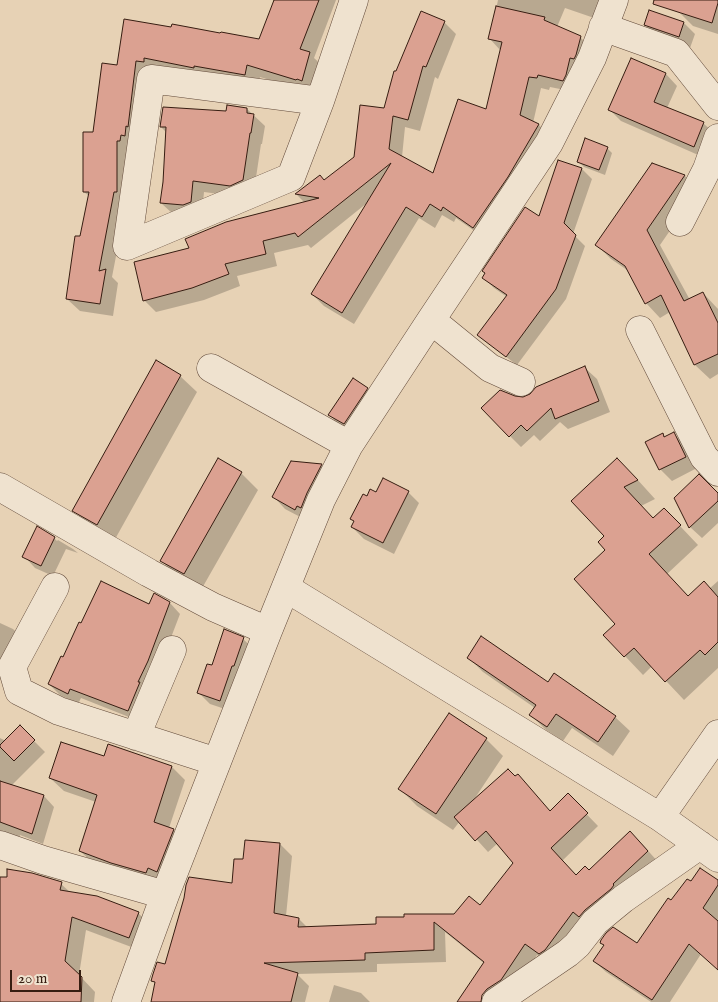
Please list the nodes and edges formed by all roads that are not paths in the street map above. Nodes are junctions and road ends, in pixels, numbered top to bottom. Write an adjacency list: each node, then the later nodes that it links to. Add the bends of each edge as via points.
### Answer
1 (354, 0): 4 (street)
2 (614, 0): 3 (street)
3 (603, 27): 5 (street, via 676,53); 8 (street, via 592,58 549,143)
4 (320, 101): 4 (street, via 291,177 126,246 151,78)
5 (718, 106)
6 (718, 138): 7 (street, via 707,169)
7 (680, 222)
8 (431, 320): 11 (street, via 490,368); 12 (street)
9 (640, 330): 13 (street, via 704,457)
10 (211, 368): 12 (street)
11 (521, 382)
12 (349, 445): 16 (street, via 321,500)
13 (718, 472)
14 (0, 487): 17 (street, via 157,577)
15 (56, 587): 20 (street, via 12,667 19,691 60,711)
16 (286, 588): 17 (street); 22 (street)
17 (268, 631): 21 (street)
18 (172, 650): 20 (street)
19 (718, 734): 22 (street)
20 (136, 736): 21 (street)
21 (217, 762): 25 (street)
22 (660, 817): 24 (street)
23 (0, 845): 25 (street)
24 (709, 851): 27 (street, via 622,899 595,922 568,953)
25 (165, 895): 26 (street)
26 (126, 1002)
27 (496, 1002)

